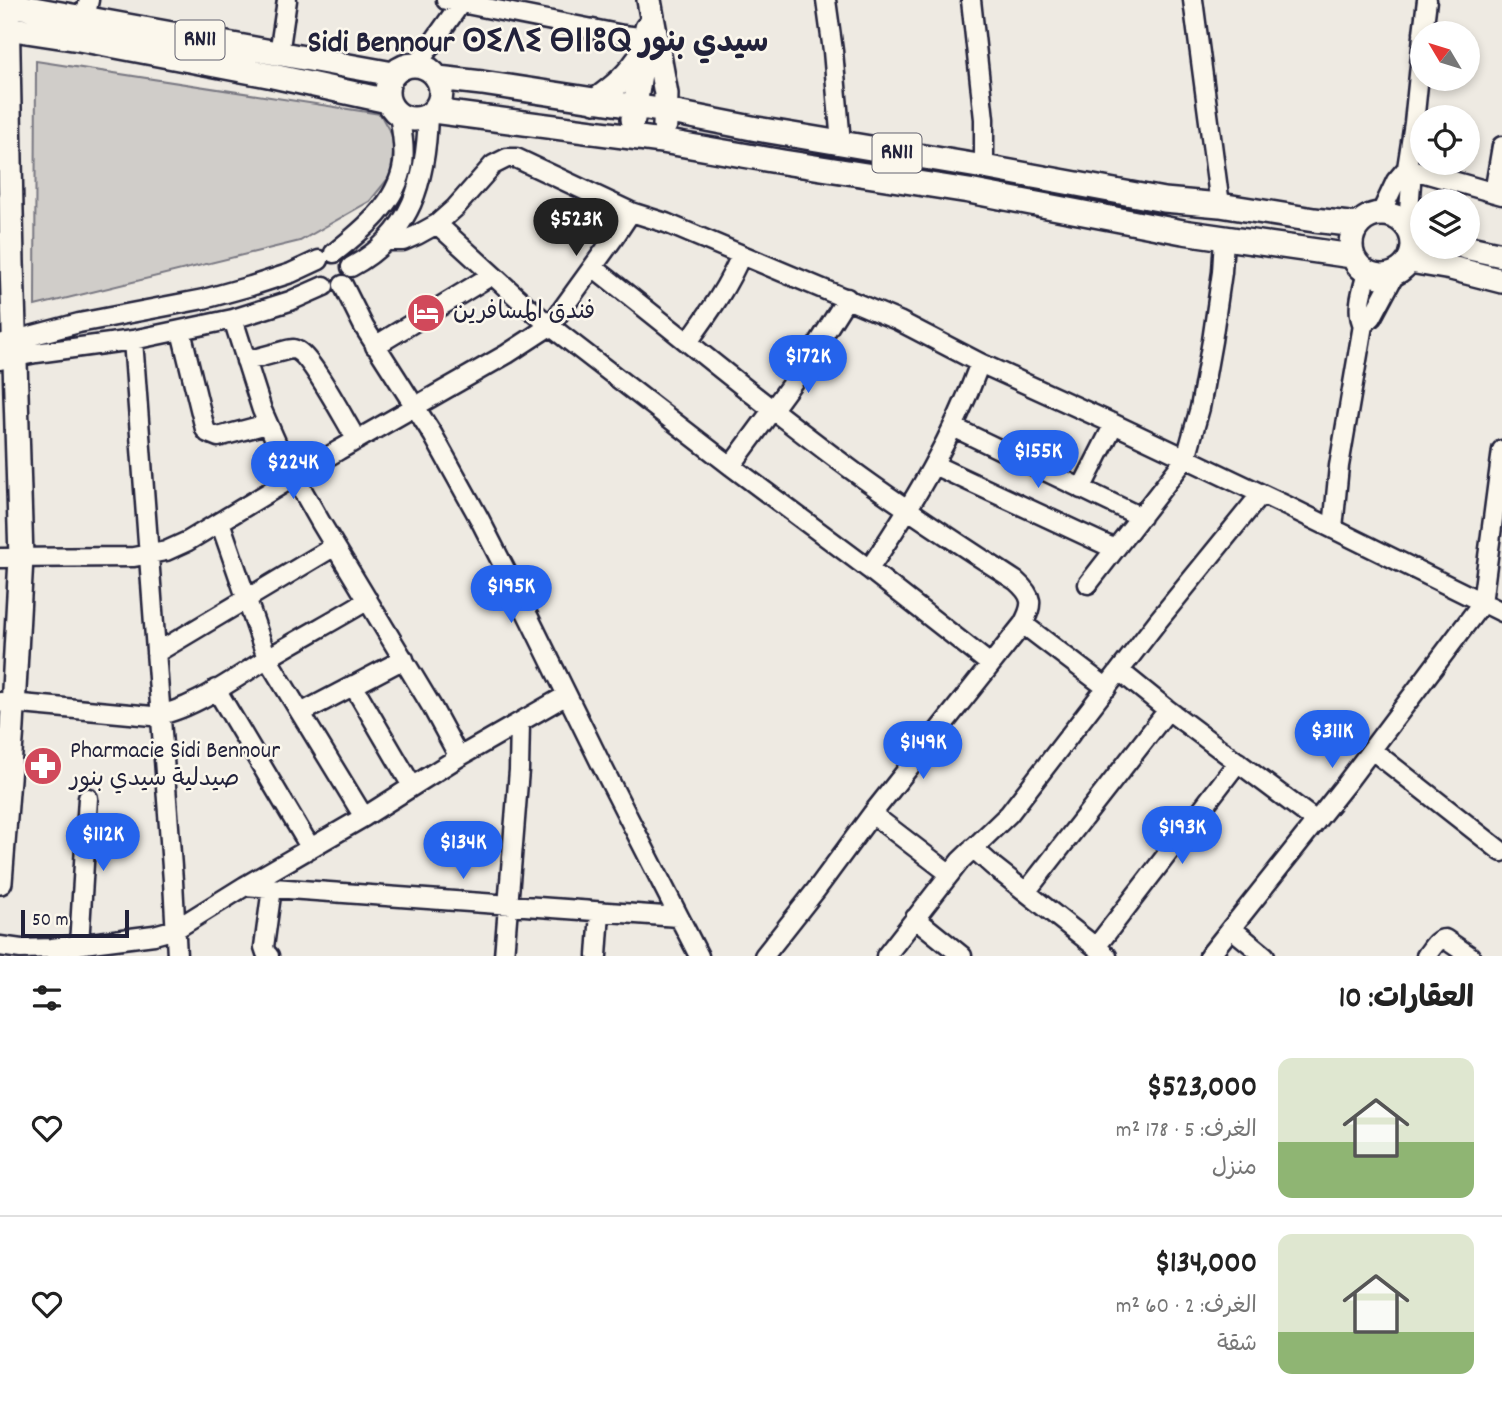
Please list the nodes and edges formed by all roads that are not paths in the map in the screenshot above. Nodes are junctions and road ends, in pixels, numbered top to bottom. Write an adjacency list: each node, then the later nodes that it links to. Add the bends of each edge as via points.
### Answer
1 (286, 0): 13 (street)
2 (826, 0): 25 (street)
3 (971, 0): 27 (street, via 981,77)
4 (1193, 0): 31 (street)
5 (1427, 0): 10 (street)
6 (457, 1): 12 (street); 14 (street)
7 (3, 3): 9 (main road, RN11); 11 (main road)
8 (649, 6): 12 (main road)
9 (87, 9): 13 (main road, RN11)
10 (1425, 21)
11 (3, 28): 20 (main road, RN11, via 273,76); 60 (main road)
12 (649, 43): 18 (main road, via 621,82); 19 (main road); 21 (main road, via 664,80)
13 (279, 54): 15 (main road, RN11)
14 (416, 65): 15 (main road); 16 (main road, RN11)
15 (393, 74): 20 (main road, via 387,87)
16 (438, 78): 18 (main road, RN11); 22 (main road, via 440,101)
17 (1417, 91): 28 (street)
18 (595, 101): 19 (main road, RN11)
19 (636, 106): 21 (main road, RN11); 23 (main road)
20 (394, 108): 22 (main road, RN11, via 409,118); 43 (street, via 404,148 394,191 356,235)
21 (666, 111): 24 (main road); 25 (main road, RN11)
22 (431, 113): 23 (main road, RN11); 38 (street, via 421,181)
23 (630, 136): 24 (main road, RN11)
24 (662, 141): 37 (main road, RN11)
25 (841, 143): 27 (main road, RN11)
26 (1502, 146): 30 (street)
27 (984, 167): 31 (main road, RN11, via 1164,200)
28 (1407, 168): 29 (street); 30 (street); 33 (street, via 1395,181)
29 (1411, 189)
30 (1498, 194)
31 (1220, 205): 35 (main road, RN11)
32 (631, 212): 34 (street, via 507,158 493,165); 40 (street); 46 (street)
33 (1381, 213): 35 (main road); 36 (main road, via 1396,216)
34 (437, 224): 38 (street, via 403,241); 48 (street)
35 (1358, 225): 44 (main road, via 1351,242)
36 (1410, 229)
37 (1224, 239): 44 (main road, RN11); 70 (street, via 1212,341)
38 (386, 241): 45 (street)
39 (1480, 250): 42 (main road)
40 (741, 255): 52 (street); 58 (street, via 721,296)
41 (1410, 255): 47 (main road)
42 (1502, 255)
43 (327, 256): 45 (street, via 345,257); 50 (street, via 316,265 316,276); 60 (street, via 291,273 216,296 79,323)
44 (1360, 264): 47 (main road, RN11, via 1376,276); 54 (street)
45 (351, 267): 51 (street)
46 (593, 267): 55 (street); 58 (street)
47 (1403, 267): 49 (main road, RN11, via 1451,268); 54 (street)
48 (492, 275): 55 (street); 59 (street)
49 (1502, 281)
50 (324, 285): 51 (street); 53 (street)
51 (343, 285): 59 (street)
52 (847, 298): 62 (street); 64 (street)
53 (233, 319): 56 (street); 61 (street)
54 (1363, 325): 79 (street)
55 (550, 326): 63 (street); 72 (street)
56 (181, 331): 57 (street); 65 (street, via 208,433 218,437)
57 (133, 340): 60 (street); 82 (street)
58 (688, 342): 64 (street)
59 (375, 346): 63 (street)
60 (7, 350): 83 (main road)
61 (246, 361): 65 (street); 68 (street, via 287,350 300,352)
62 (980, 363): 66 (street); 67 (street)
63 (416, 406): 68 (street); 99 (street, via 490,539)
64 (773, 410): 72 (street); 76 (street)
65 (267, 424): 73 (street)
66 (1114, 424): 70 (street); 74 (street)
67 (953, 427): 71 (street); 74 (street)
68 (356, 440): 73 (street)
69 (1502, 450): 88 (street)
70 (1186, 458): 75 (street); 77 (street)
71 (933, 465): 76 (street); 81 (street)
72 (731, 466): 84 (street)
73 (295, 477): 78 (street); 80 (street)
74 (1081, 489): 77 (street)
75 (1261, 494): 79 (street); 95 (street)
76 (907, 509): 84 (street); 90 (street, via 1024,587 1031,606)
77 (1141, 517): 81 (street)
78 (220, 522): 82 (street, via 188,541); 86 (street)
79 (1333, 528): 88 (street)
80 (335, 546): 86 (street); 87 (street)
81 (1115, 549): 85 (street)
82 (150, 555): 83 (street); 91 (street)
83 (11, 558): 100 (main road)
84 (869, 569): 94 (street)
85 (1088, 584)
86 (247, 597): 91 (street); 92 (street)
87 (368, 600): 92 (street); 93 (street)
88 (1482, 603): 89 (street); 105 (street)
89 (1502, 612)
90 (1023, 624): 94 (street); 97 (street)
91 (156, 653): 103 (street)
92 (267, 658): 98 (street); 102 (street)
93 (404, 659): 96 (street); 106 (street)
94 (990, 664): 110 (street)
95 (1121, 671): 97 (street); 101 (street)
96 (353, 685): 102 (street); 108 (street)
97 (1107, 688): 115 (street, via 1009,814)
98 (216, 689): 103 (street, via 178,711); 114 (street)
99 (567, 695): 104 (street); 124 (street)
100 (6, 703): 103 (street); 111 (main road)
101 (1168, 710): 107 (street); 121 (street)
102 (301, 713): 112 (street)
103 (160, 715): 127 (street)
104 (520, 722): 106 (street); 122 (street)
105 (1372, 750): 113 (street); 116 (street)
106 (458, 757): 108 (street)
107 (1238, 762): 113 (street); 131 (street)
108 (412, 786): 112 (street)
109 (88, 798): 128 (street)
110 (872, 814): 117 (street); 136 (street)
111 (3, 815): 118 (main road)
112 (364, 817): 114 (street)
113 (1316, 821): 126 (street)
114 (310, 847): 119 (street)
115 (974, 848): 117 (street); 121 (street)
116 (1502, 852)
117 (950, 874): 125 (street)
118 (0, 882)
119 (245, 886): 120 (street); 127 (street)
120 (272, 888): 122 (street); 133 (street, via 264,947)
121 (1026, 892): 131 (street)
122 (509, 905): 123 (street); 134 (street)
123 (600, 912): 124 (street); 135 (street)
124 (678, 917): 130 (street)
125 (915, 918): 137 (street); 138 (street)
126 (1231, 928): 139 (street); 140 (street)
127 (176, 929): 128 (street); 132 (street)
128 (79, 945): 129 (street)
129 (0, 946)
130 (693, 951)
131 (1101, 952)
132 (177, 956)
133 (270, 956)
134 (504, 956)
135 (597, 956)
136 (764, 956)
137 (886, 956)
138 (962, 956)
139 (1209, 956)
140 (1265, 956)
141 (1426, 956): 142 (street, via 1441,939)
142 (1470, 956)

